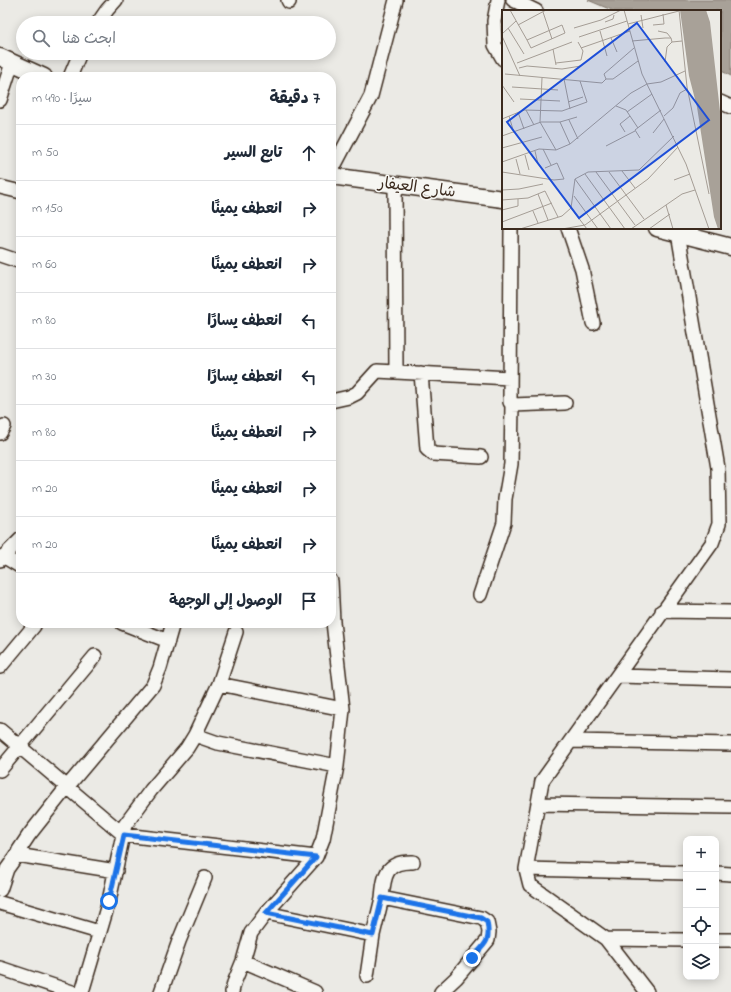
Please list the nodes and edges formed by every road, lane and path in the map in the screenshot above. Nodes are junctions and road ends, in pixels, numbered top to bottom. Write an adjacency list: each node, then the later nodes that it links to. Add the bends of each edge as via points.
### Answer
1 (116, 0): 6 (street)
2 (396, 0): 15 (street, via 371,96)
3 (498, 0): 7 (street, via 494,21 495,45)
4 (512, 0): 5 (street)
5 (534, 10)
6 (103, 16)
7 (502, 57)
8 (6, 60): 10 (main road); 12 (street)
9 (77, 60): 11 (street)
10 (33, 72)
11 (72, 72)
12 (0, 100)
13 (721, 102): 14 (street)
14 (731, 107)
15 (336, 162)
16 (336, 177): 17 (main road, شارع العيفار)
17 (395, 185): 20 (main road, شارع العيفار); 29 (street)
18 (0, 187): 19 (street)
19 (16, 191)
20 (502, 199)
21 (511, 229): 31 (street)
22 (568, 229): 28 (street, via 582,270)
23 (661, 229): 24 (main road)
24 (678, 233): 25 (main road); 40 (street, via 718,468 719,524 712,543)
25 (731, 247)
26 (0, 255): 27 (street)
27 (16, 260)
28 (593, 323)
29 (396, 372): 30 (street); 32 (street, via 377,371 357,393)
30 (421, 374): 31 (street); 35 (street, via 427,449 432,454)
31 (510, 378): 34 (street)
32 (336, 400)
33 (565, 403): 34 (street)
34 (512, 405): 39 (street, via 511,464 504,523)
35 (481, 456)
36 (16, 544): 37 (street)
37 (2, 558): 38 (street)
38 (16, 565)
39 (480, 595)
40 (662, 611): 41 (street); 50 (street)
41 (731, 612)
42 (32, 628): 49 (street)
43 (137, 628): 47 (street)
44 (172, 628): 47 (street)
45 (334, 628): 53 (street)
46 (236, 632): 52 (street)
47 (168, 641): 61 (street, via 153,685)
48 (95, 656): 58 (street)
49 (0, 667)
50 (618, 676): 51 (street); 56 (street)
51 (731, 678)
52 (219, 684): 53 (street); 55 (street)
53 (343, 709): 59 (street)
54 (0, 730): 58 (street)
55 (195, 735): 59 (street, via 218,743); 64 (street, via 125,825)
56 (571, 741): 57 (street); 62 (street, via 542,781)
57 (731, 744)
58 (20, 748): 60 (street); 61 (street)
59 (337, 766): 66 (street, via 323,839)
60 (0, 770)
61 (67, 787): 64 (street); 65 (street, via 29,835)
62 (538, 804): 63 (street); 68 (street)
63 (731, 807)
64 (124, 835): 66 (street); 69 (street)
65 (17, 855): 69 (street); 74 (street, via 7,869)
66 (316, 857): 77 (street)
67 (413, 862): 75 (street, via 405,861 390,867 383,884)
68 (526, 869): 70 (street); 80 (street, via 530,885)
69 (116, 871): 78 (street)
70 (683, 873)
71 (719, 873): 72 (street)
72 (731, 874)
73 (205, 878): 89 (street)
74 (0, 890)
75 (382, 898): 79 (street); 92 (street, via 481,918 487,922 488,940)
76 (0, 903): 78 (street)
77 (266, 913): 79 (street); 84 (street, via 251,933)
78 (99, 932): 88 (street)
79 (373, 935): 86 (street)
80 (606, 939): 81 (street); 93 (street)
81 (683, 940)
82 (719, 940): 83 (street)
83 (731, 940)
84 (243, 961): 90 (street); 91 (street)
85 (0, 968): 87 (street)
86 (367, 976)
87 (72, 992)
88 (82, 992)
89 (161, 992)
90 (232, 992)
91 (315, 992)
92 (441, 992)
93 (647, 992)

